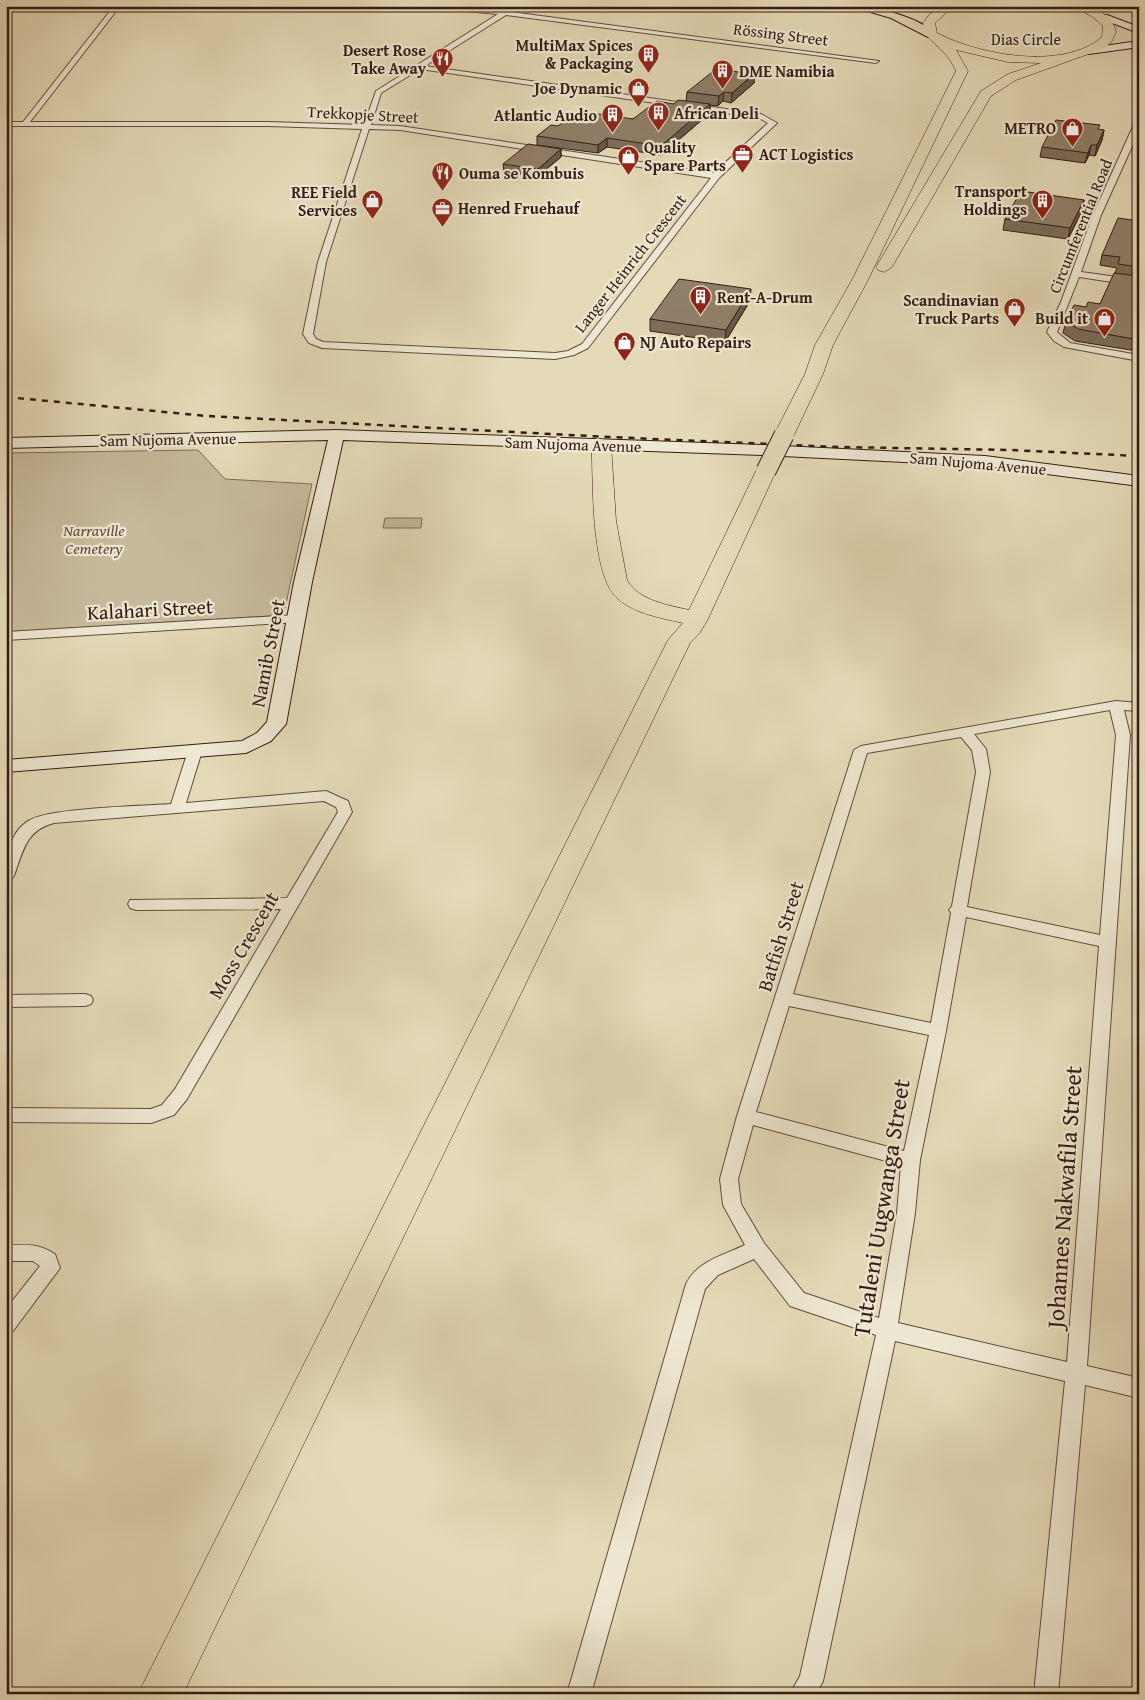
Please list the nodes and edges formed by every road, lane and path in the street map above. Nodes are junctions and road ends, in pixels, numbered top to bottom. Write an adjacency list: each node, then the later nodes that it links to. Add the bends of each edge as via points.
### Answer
1 (117, 6): 19 (street)
2 (414, 6): 10 (street, Rössing Street)
3 (516, 6): 10 (street, Langer Heinrich Crescent)
4 (855, 6): 12 (main road, via 894,16)
5 (949, 6): 12 (highway, via 929,23)
6 (1077, 6): 9 (highway, Dias Circle)
7 (1123, 7): 8 (street)
8 (1139, 10)
9 (1096, 12): 11 (street); 14 (highway, Dias Circle, via 1110,27 1110,34)
10 (505, 13): 15 (street, Rössing Street); 16 (street, Langer Heinrich Crescent)
11 (1139, 30)
12 (937, 38): 14 (highway, Dias Circle, via 963,50 1009,58 1049,58); 25 (highway, via 956,58 962,71 959,80 860,280 824,345)
13 (1139, 44): 14 (street)
14 (1084, 52): 25 (highway, via 1012,76 986,94 838,347)
15 (876, 61)
16 (420, 67): 20 (street, Langer Heinrich Crescent, via 378,92); 21 (street, Langer Heinrich Crescent, via 770,119 773,123)
17 (1139, 122): 22 (street, Circumferential Road, via 1097,215)
18 (6, 124): 19 (street, Trekkopje Street)
19 (25, 124): 20 (street, Trekkopje Street)
20 (366, 125): 21 (street, Trekkopje Street); 21 (street, Langer Heinrich Crescent, via 322,262 308,334 312,341 322,345 555,356 571,353 585,346)
21 (716, 176)
22 (1076, 274): 23 (street); 24 (street, Circumferential Road, via 1052,332 1057,340 1067,345)
23 (1139, 283)
24 (1139, 358)
25 (814, 374): 30 (highway, bridge)
26 (337, 435): 27 (street, Sam Nujoma Avenue); 28 (street, Sam Nujoma Avenue); 31 (street, Namib Street)
27 (6, 443)
28 (601, 445): 29 (street, Sam Nujoma Avenue, via 985,461); 30 (highway, via 604,504 613,569 622,591 629,596)
29 (1139, 482)
30 (698, 613): 57 (highway, via 680,640); 58 (highway, via 690,640)
31 (296, 619): 32 (street, Kalahari Street); 36 (street, Namib Street, via 276,724 264,737 246,747)
32 (6, 636)
33 (1116, 705): 34 (street, Batfish Street); 35 (street, Batfish Street); 43 (street, Johannes Nakwafila Street, via 1123,734)
34 (1139, 707)
35 (963, 731): 42 (street, Tutaleni Uugwanga Street, via 979,749 983,772); 44 (street, Batfish Street, via 861,750)
36 (196, 751): 37 (street, Namib Street); 38 (street)
37 (6, 766)
38 (177, 808): 39 (street, Moss Crescent, via 54,818 35,823 22,836); 40 (street, Moss Crescent, via 326,796 343,804 346,812)
39 (6, 876)
40 (292, 903): 41 (street); 48 (street, Moss Crescent, via 181,1094 168,1110 151,1116)
41 (136, 904)
42 (957, 910): 43 (street); 47 (street, Tutaleni Uugwanga Street)
43 (1108, 942): 55 (street, Johannes Nakwafila Street)
44 (783, 998): 47 (street); 49 (street, Batfish Street)
45 (85, 1000): 46 (street)
46 (6, 1001)
47 (938, 1031): 50 (street, Tutaleni Uugwanga Street)
48 (6, 1115)
49 (746, 1116): 50 (street); 51 (street, Batfish Street, via 729,1178 732,1205)
50 (911, 1160): 54 (street, Tutaleni Uugwanga Street)
51 (757, 1249): 54 (street, Batfish Street, via 797,1300); 59 (street, via 712,1269 696,1284)
52 (6, 1253): 53 (street, via 36,1253 48,1260 50,1268)
53 (6, 1325)
54 (887, 1330): 55 (street, Batfish Street); 60 (street, Tutaleni Uugwanga Street, via 811,1681)
55 (1076, 1375): 56 (street, Batfish Street); 61 (street, Johannes Nakwafila Street)
56 (1139, 1388)
57 (160, 1694)
58 (176, 1694)
59 (579, 1694)
60 (802, 1694)
61 (1046, 1694)

